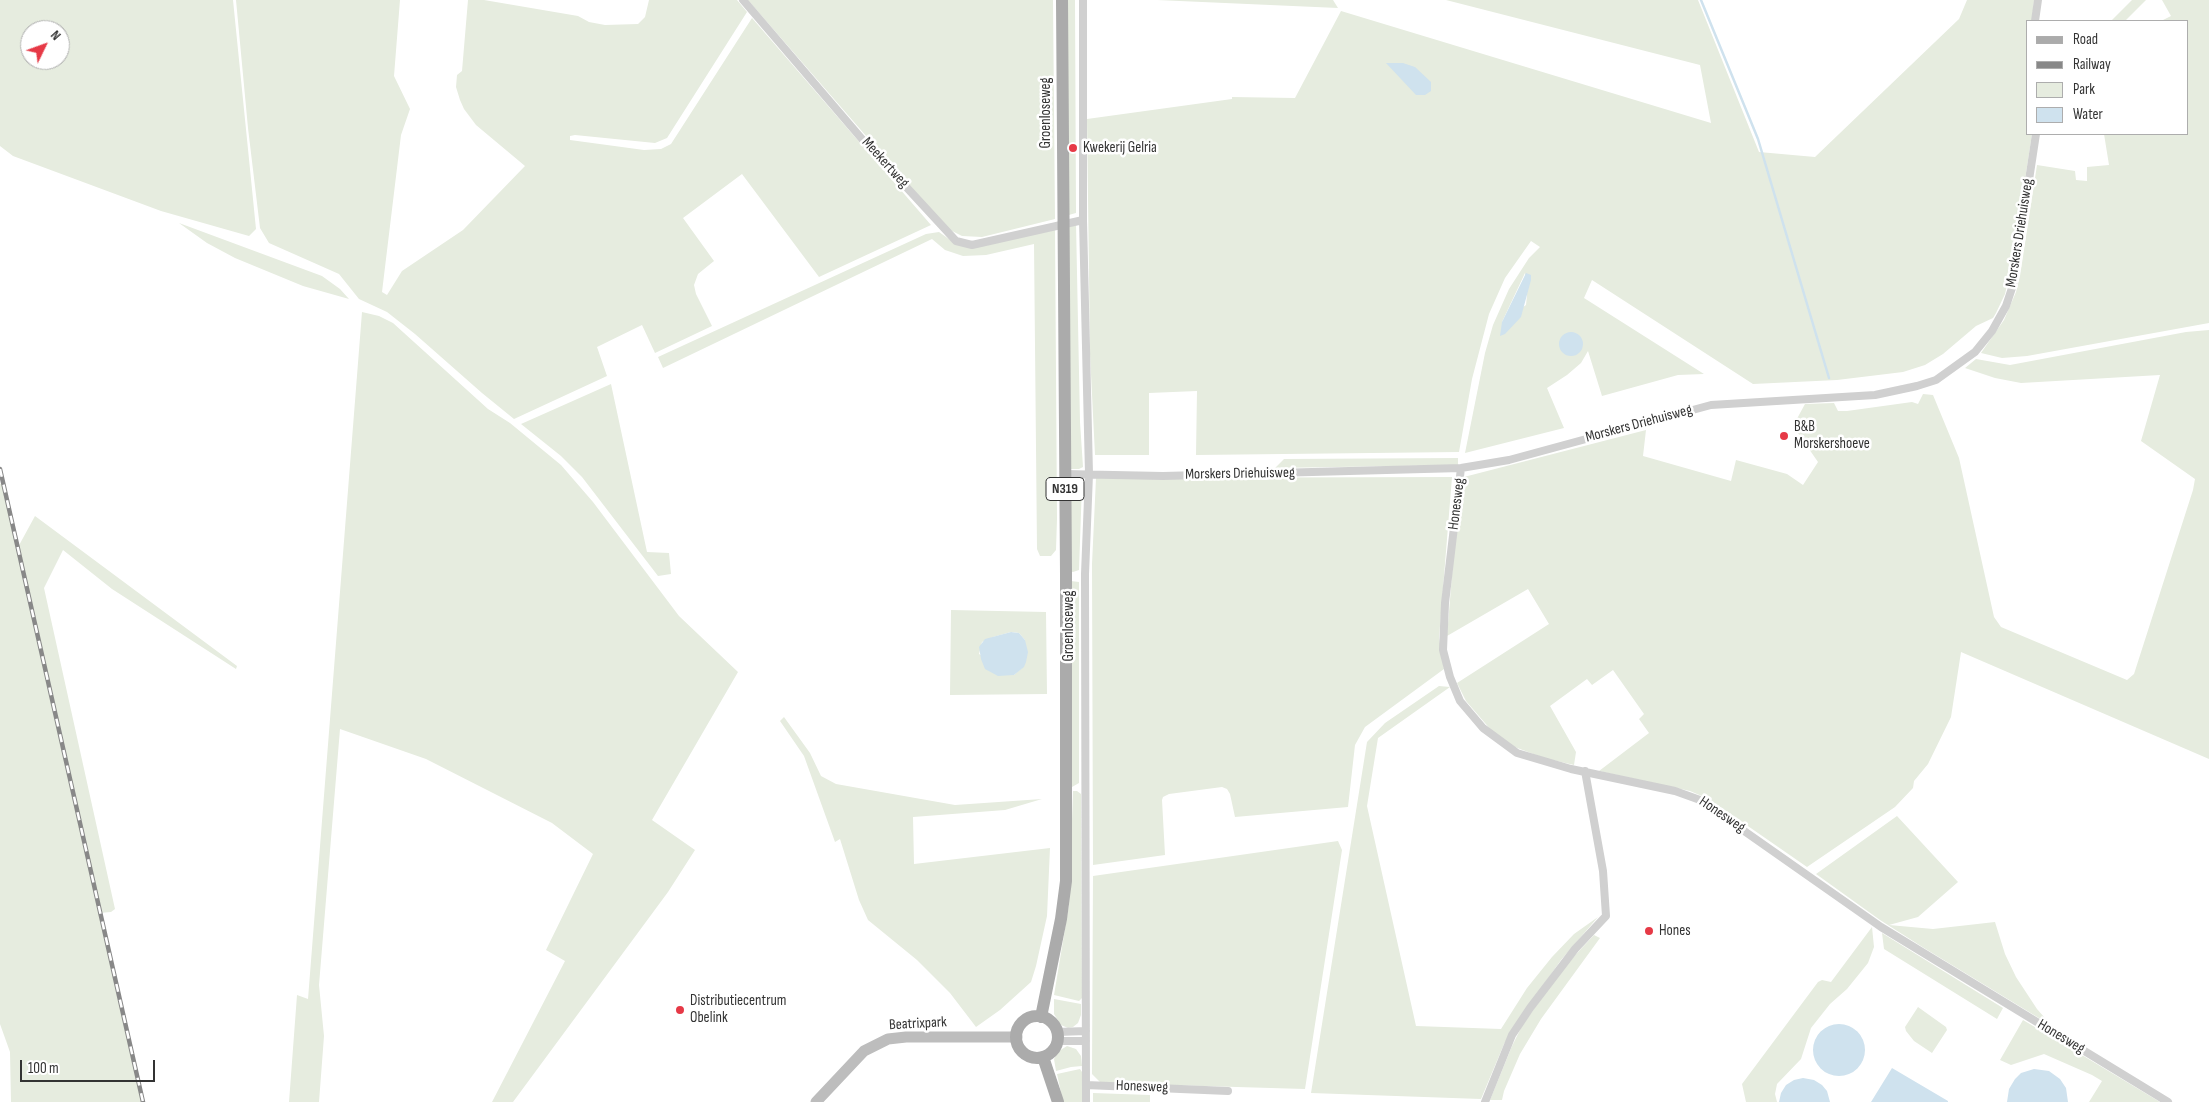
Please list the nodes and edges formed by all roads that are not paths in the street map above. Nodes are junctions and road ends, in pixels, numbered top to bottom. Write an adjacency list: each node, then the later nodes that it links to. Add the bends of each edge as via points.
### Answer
1 (743, 0): 8 (street, Meekertweg, via 862,139 956,241 972,246)
2 (1062, 0): 8 (main road, Groenloseweg / N319)
3 (1083, 0): 7 (street, Groenloseweg)
4 (2038, 0): 5 (street)
5 (2035, 20)
6 (2036, 135): 9 (street, Morskers Driehuisweg, via 2013,285 2006,306 1992,331 1972,355 1936,380 1875,395 1711,405 1509,460)
7 (1083, 220): 8 (street); 11 (street, Groenloseweg)
8 (1063, 225): 10 (main road, Groenloseweg / N319)
9 (1461, 468): 11 (street, Morskers Driehuisweg, via 1164,476); 12 (street, Honesweg, via 1443,626 1443,650 1454,688 1470,714 1502,744 1518,753)
10 (1064, 474): 11 (street, Morskers Driehuisweg); 13 (main road, Groenloseweg / N319, via 1066,880)
11 (1089, 474): 14 (street, Groenloseweg, via 1085,574)
12 (1584, 771): 24 (street, via 1603,871 1606,916 1575,949 1512,1035); 25 (street, Honesweg, via 1675,791 1700,800 1881,928)
13 (1041, 1017): 15 (main road, via 1051,1022); 16 (main road, via 1026,1020 1019,1027)
14 (1086, 1032): 15 (street); 17 (street, Groenloseweg)
15 (1057, 1036): 17 (street); 18 (main road, via 1051,1052)
16 (1017, 1037): 18 (main road, via 1023,1052 1032,1057); 21 (street, Beatrixpark, via 888,1039 864,1051)
17 (1086, 1041): 19 (street, Groenloseweg)
18 (1043, 1057): 22 (main road)
19 (1086, 1085): 20 (street, Honesweg); 23 (street, Groenloseweg)
20 (1228, 1090)
21 (816, 1102)
22 (1058, 1102)
23 (1086, 1102)
24 (1485, 1102)
25 (2168, 1102)

